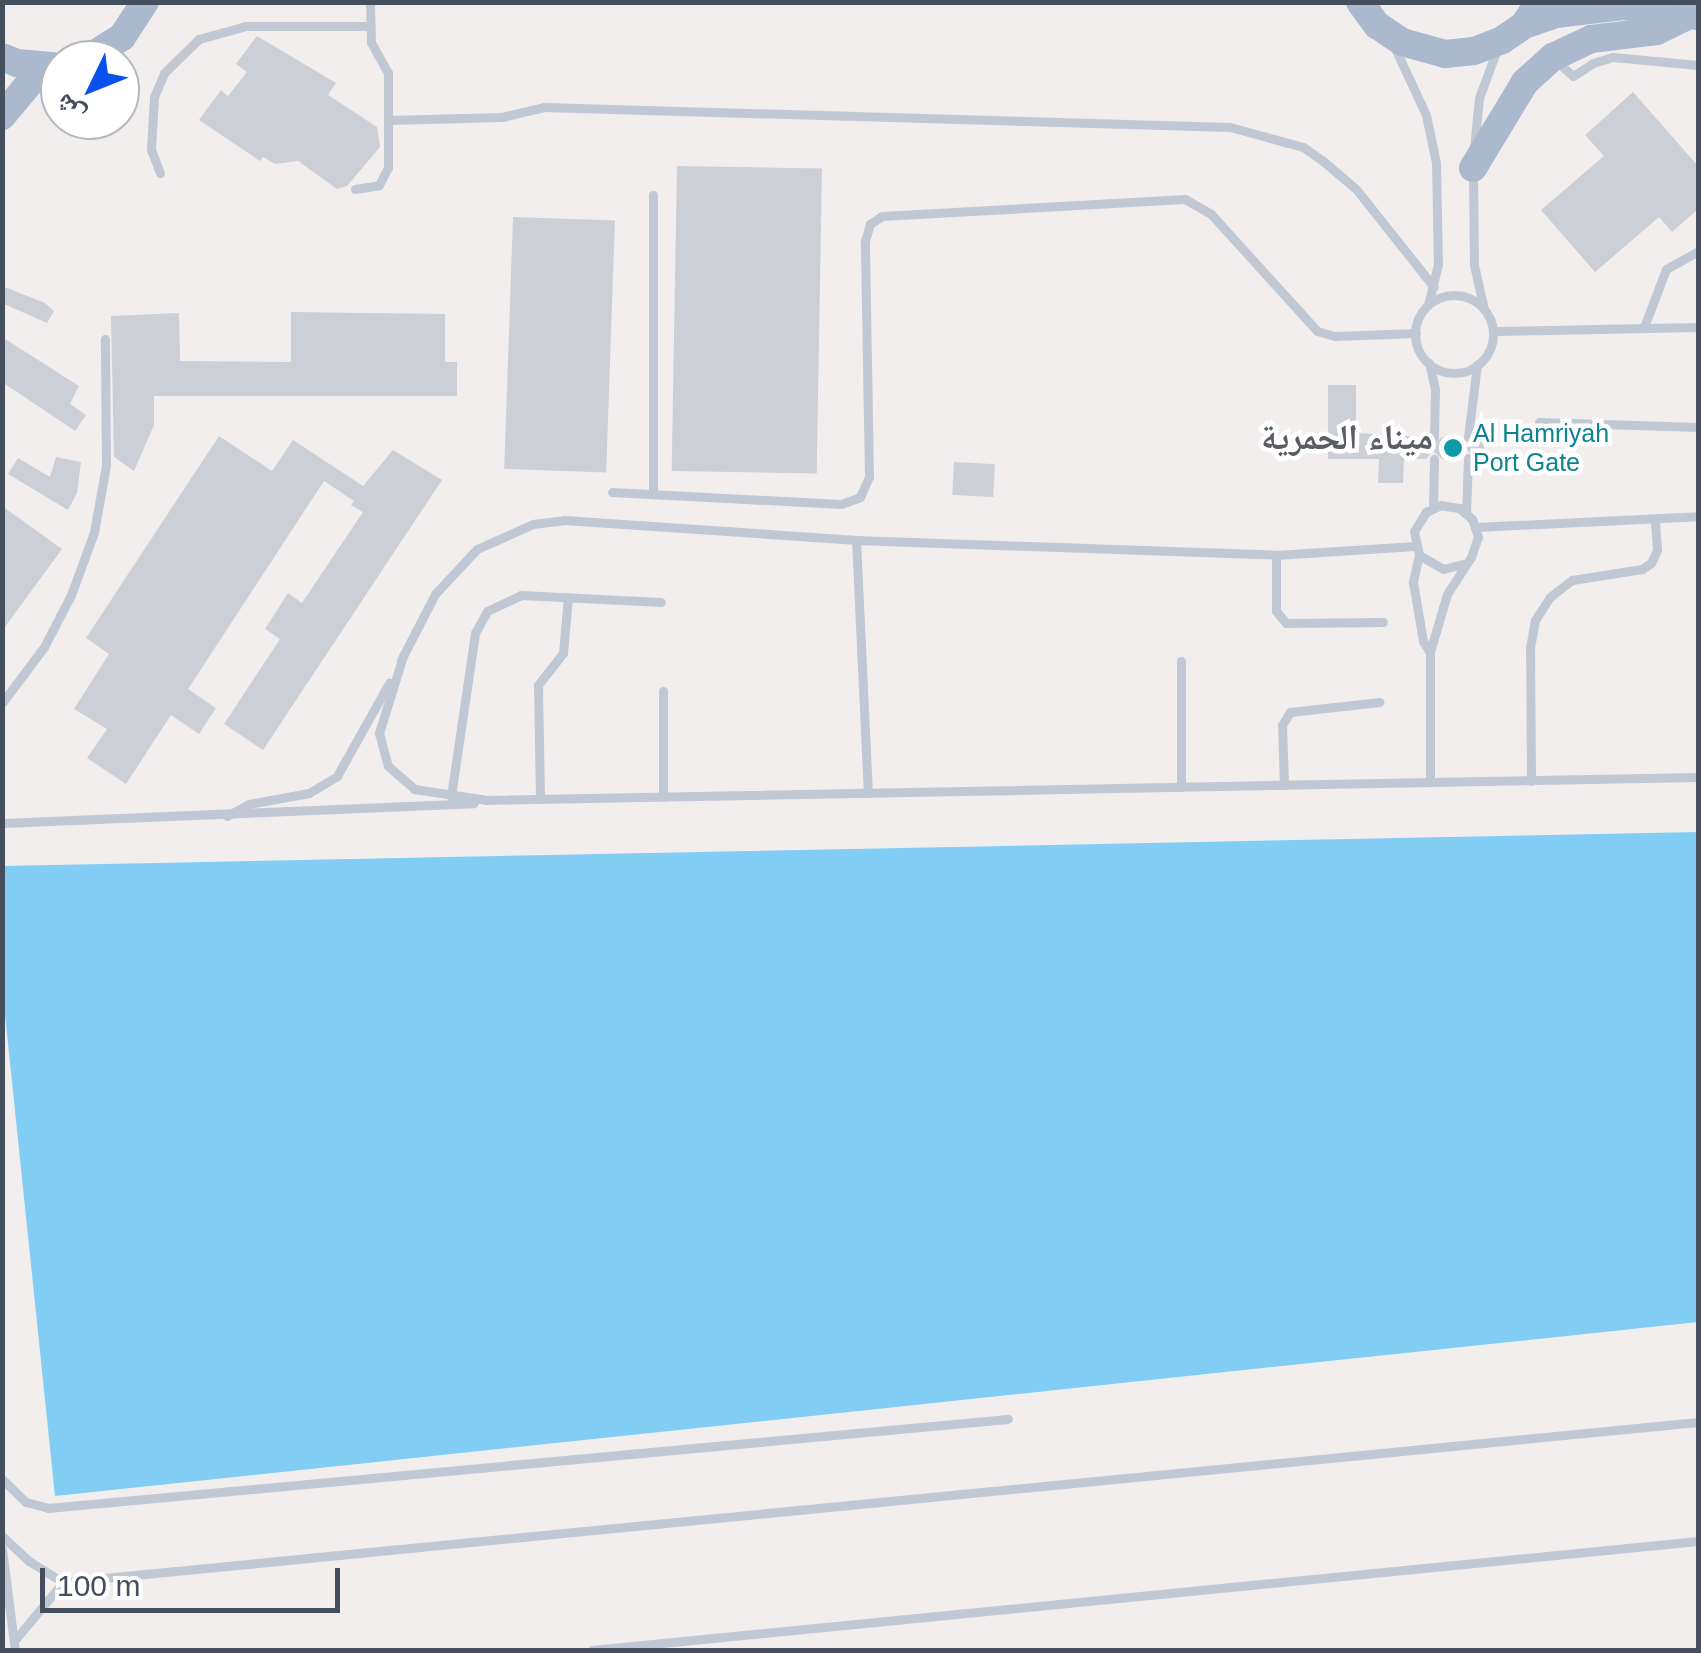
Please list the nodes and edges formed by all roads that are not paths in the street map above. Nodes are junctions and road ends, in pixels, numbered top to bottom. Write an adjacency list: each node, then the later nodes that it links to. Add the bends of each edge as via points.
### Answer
1 (145, 2): 8 (main road)
2 (370, 2): 6 (lane)
3 (1357, 6): 7 (main road)
4 (1694, 16): 5 (main road, via 1623,6); 10 (main road, via 1658,31 1591,39)
5 (1522, 22): 7 (main road, via 1474,51 1445,54); 16 (lane, via 1479,98)
6 (370, 26): 15 (lane, via 370,42 388,73); 17 (lane, via 246,26 199,39 164,73 154,97 151,148)
7 (1389, 34): 21 (lane, via 1433,142)
8 (117, 40)
9 (2, 56): 11 (main road)
10 (1553, 57): 12 (lane, via 1569,76 1613,57); 16 (main road, via 1524,82)
11 (40, 64)
12 (1698, 65)
13 (40, 78): 14 (main road)
14 (2, 116)
15 (388, 120): 18 (lane, via 386,178 379,186); 21 (lane, via 502,117 544,108 1230,127 1303,147 1333,168)
16 (1474, 168): 23 (lane, via 1474,265)
17 (160, 173)
18 (354, 189)
19 (654, 195): 38 (lane)
20 (1698, 251): 25 (lane, via 1666,268)
21 (1434, 287): 22 (lane)
22 (1428, 305): 23 (lane, via 1457,295); 27 (lane)
23 (1484, 309): 26 (lane)
24 (1698, 326): 25 (lane)
25 (1644, 327): 26 (lane)
26 (1493, 331): 30 (lane, via 1490,350)
27 (1416, 333): 29 (lane); 38 (lane, via 1317,331 1211,214 1185,199 882,216 870,224 865,241 864,492 842,504)
28 (105, 338): 56 (lane, via 106,465 94,532 44,647)
29 (1429, 363): 30 (lane, via 1447,372); 33 (lane)
30 (1477, 366): 34 (lane)
31 (1539, 422): 32 (lane)
32 (1698, 427)
33 (1434, 437)
34 (1468, 437)
35 (1468, 458): 40 (lane)
36 (1434, 459): 39 (lane)
37 (612, 492): 38 (lane)
38 (653, 494)
39 (1433, 508): 40 (lane); 45 (lane, via 1417,524)
40 (1466, 512): 43 (lane)
41 (1698, 516): 42 (lane)
42 (1655, 519): 43 (lane); 58 (lane, via 1651,563 1572,580 1536,620 1530,648)
43 (1476, 527): 47 (lane, via 1476,548)
44 (856, 540): 46 (lane); 52 (lane, via 564,520 533,524 477,548 453,569); 62 (lane)
45 (1417, 551): 46 (lane); 47 (lane, via 1443,569); 51 (lane, via 1413,582)
46 (1276, 556): 50 (lane, via 1276,611 1286,624)
47 (1464, 564): 51 (lane, via 1447,594)
48 (568, 597): 49 (lane); 63 (lane, via 508,597 480,622); 65 (lane, via 562,653 538,685)
49 (662, 602)
50 (1383, 622)
51 (1430, 652): 59 (lane)
52 (403, 656): 63 (lane, via 382,716 381,750 399,780); 67 (lane, via 337,776 309,793 249,804)
53 (1181, 661): 61 (lane)
54 (664, 692): 64 (lane)
55 (1379, 702): 60 (lane, via 1290,712 1282,725)
56 (2, 703)
57 (1698, 778): 58 (lane)
58 (1531, 781): 59 (lane)
59 (1430, 782): 60 (lane)
60 (1284, 785): 61 (lane)
61 (1181, 787): 62 (lane)
62 (868, 793): 64 (lane)
63 (451, 796): 66 (lane)
64 (664, 797): 65 (lane)
65 (540, 799): 66 (lane)
66 (486, 800): 67 (lane)
67 (228, 816): 68 (lane)
68 (2, 822)
69 (1008, 1419): 71 (lane, via 48,1508 26,1502)
70 (1698, 1422): 75 (lane)
71 (2, 1479)
72 (2, 1536): 75 (lane)
73 (1698, 1541): 77 (lane)
74 (2, 1549): 76 (lane)
75 (63, 1582): 76 (lane)
76 (14, 1646)
77 (592, 1650)

